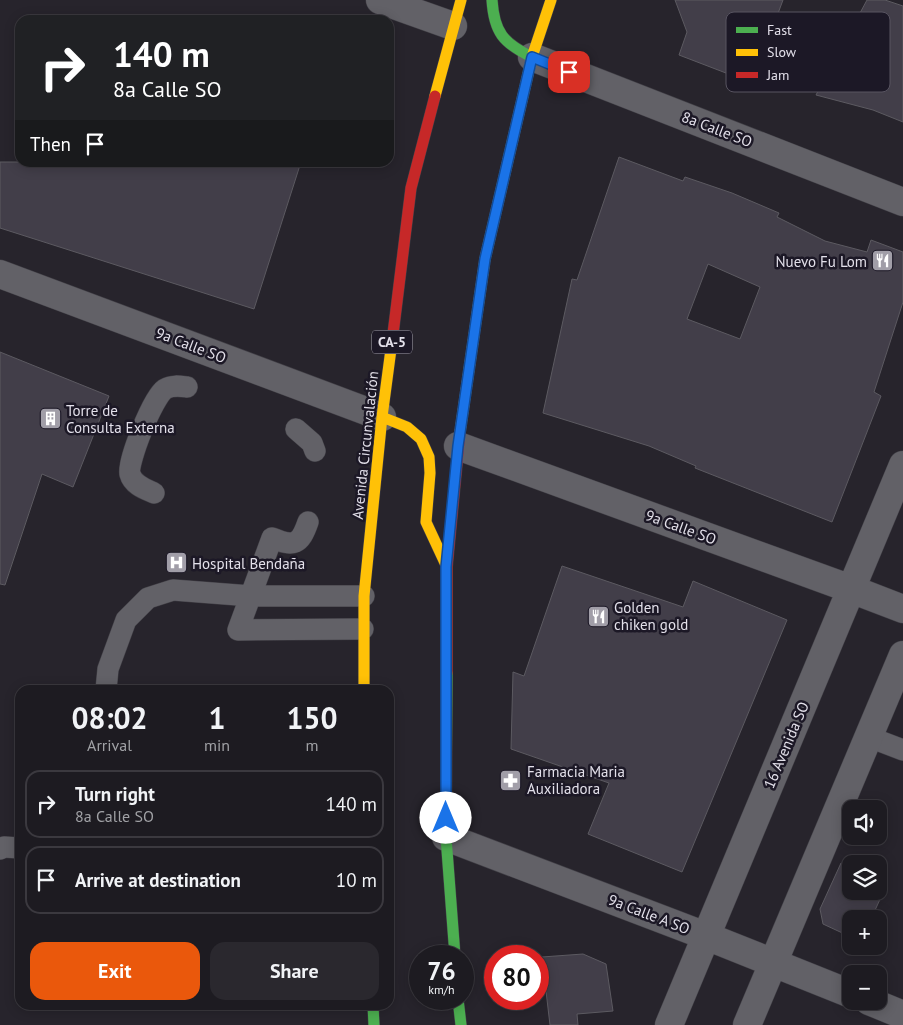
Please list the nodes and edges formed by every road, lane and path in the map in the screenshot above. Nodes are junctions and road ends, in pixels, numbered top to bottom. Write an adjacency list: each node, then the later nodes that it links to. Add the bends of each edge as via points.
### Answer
1 (380, 0): 5 (street)
2 (461, 0): 5 (highway, Avenida Circunvalación / CA-5)
3 (492, 0): 6 (highway, via 493,19 502,39)
4 (551, 0): 6 (highway)
5 (453, 26): 10 (highway, Avenida Circunvalación / CA-5, via 411,188)
6 (532, 57): 7 (street, 8a Calle SO); 12 (highway, via 485,259)
7 (903, 202)
8 (0, 274): 10 (street, 9a Calle SO)
9 (187, 387): 15 (lane, via 165,389 158,396 129,467 131,477 140,487)
10 (382, 417): 17 (highway, via 407,427 421,439 429,457 426,522); 20 (highway, Avenida Circunvalación / CA-5)
11 (296, 429): 13 (lane, via 312,443)
12 (458, 446): 17 (highway); 18 (street, 9a Calle SO)
13 (315, 452)
14 (903, 465): 18 (street, 16 Avenida SO)
15 (154, 493)
16 (308, 522): 19 (lane, via 300,540 294,543 286,544 272,538)
17 (446, 567): 28 (highway)
18 (851, 589): 21 (street, 9a Calle SO); 31 (street, 16 Avenida SO)
19 (251, 596): 20 (lane); 22 (lane, via 238,630); 24 (lane, via 173,590 148,598 126,620 108,669)
20 (364, 596): 22 (highway, Avenida Circunvalación / CA-5)
21 (903, 610)
22 (363, 629): 25 (highway, Avenida Circunvalación / CA-5)
23 (903, 655): 26 (street)
24 (106, 685)
25 (364, 685)
26 (869, 737): 27 (lane); 33 (street)
27 (903, 750)
28 (446, 837): 31 (street, 9a Calle A SO); 32 (highway)
29 (15, 848): 30 (lane)
30 (0, 849)
31 (706, 936): 33 (street, 9a Calle A SO); 41 (street, 16 Avenida SO)
32 (454, 945)
33 (773, 963): 34 (street, 9a Calle A SO); 42 (street)
34 (842, 990)
35 (887, 1008): 38 (street)
36 (373, 1010): 39 (highway)
37 (459, 1010): 40 (highway)
38 (903, 1015)
39 (374, 1025)
40 (461, 1025)
41 (669, 1025)
42 (747, 1025)

